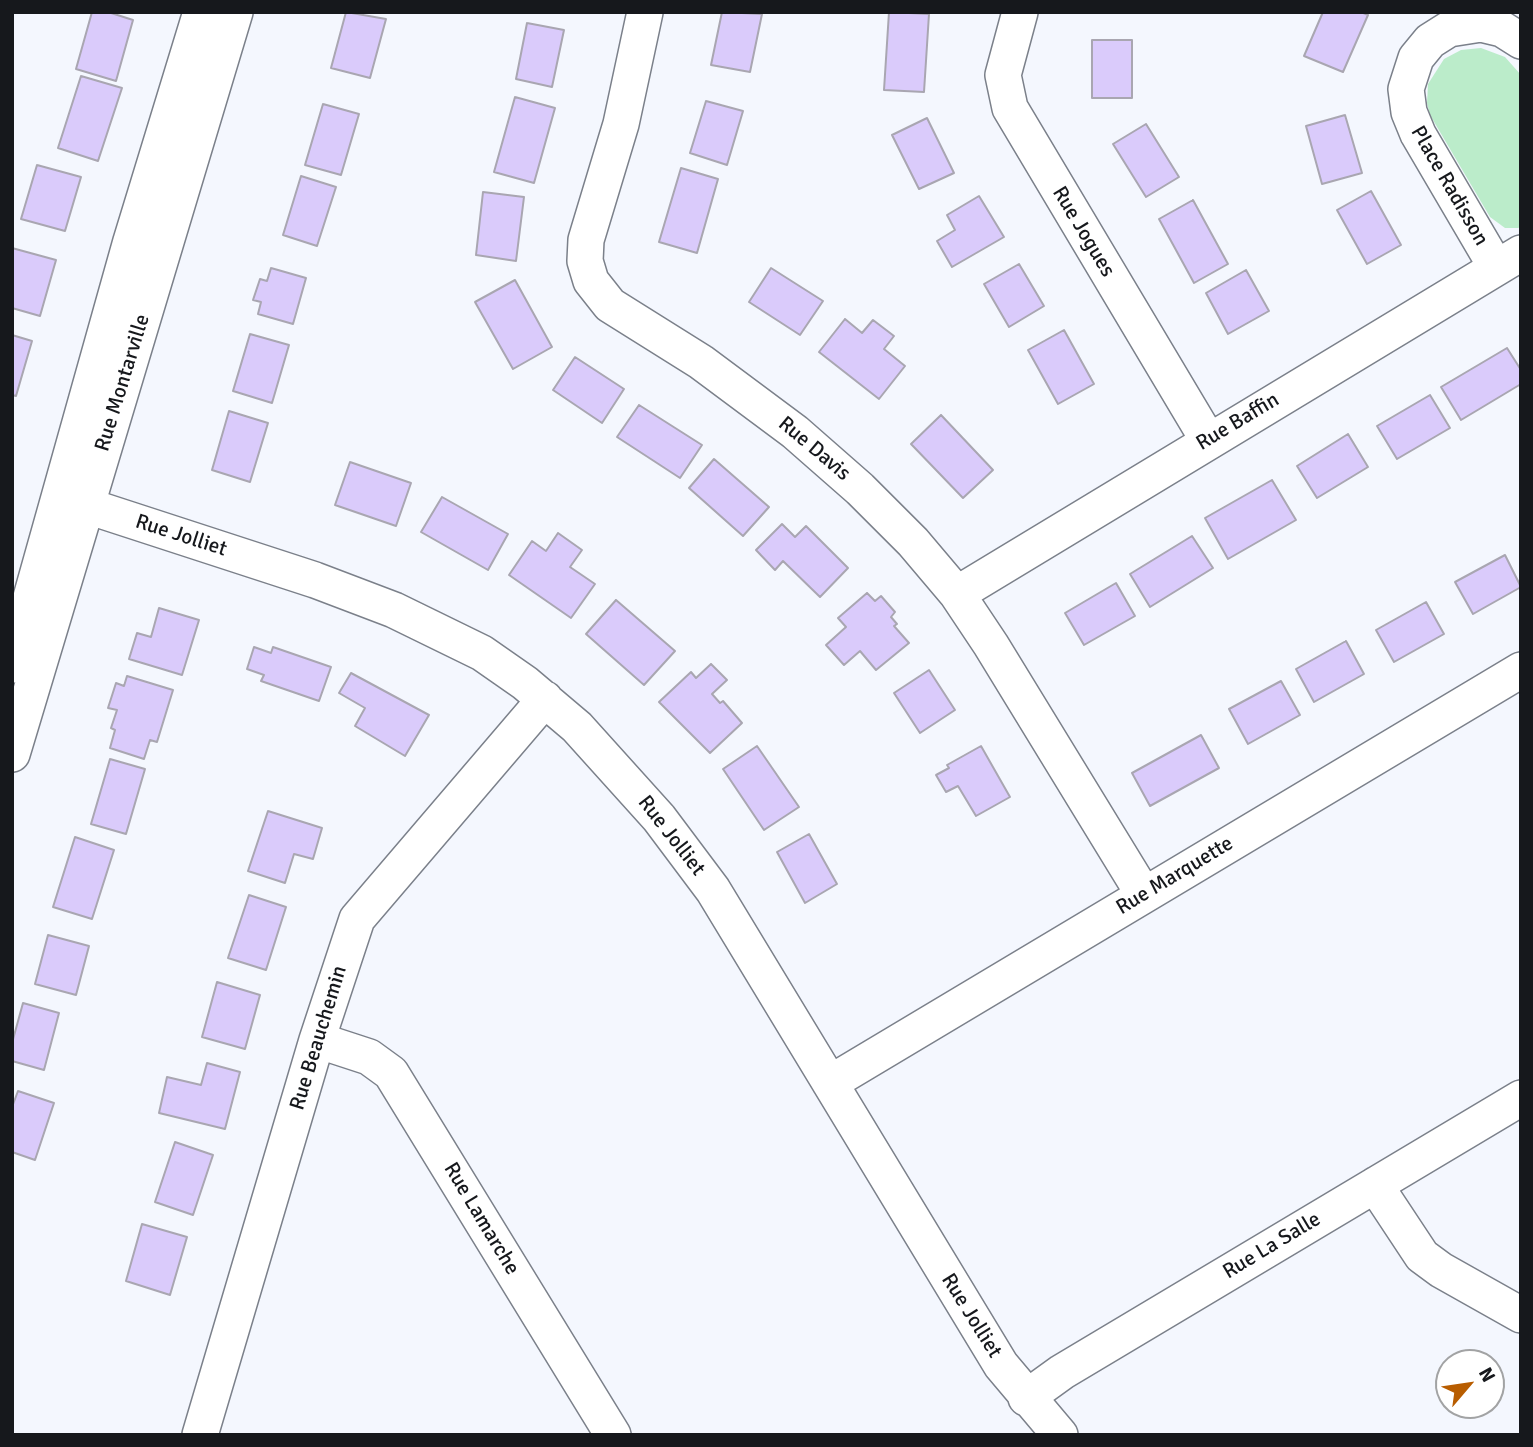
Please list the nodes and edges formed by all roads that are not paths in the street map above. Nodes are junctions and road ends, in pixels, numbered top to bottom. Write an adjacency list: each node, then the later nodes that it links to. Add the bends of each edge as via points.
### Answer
1 (201, 12): 8 (street, Rue Montarville, via 131,241)
2 (235, 12): 8 (street, Rue Montarville)
3 (645, 12): 9 (street, Rue Davis, via 621,124 586,240 585,261 591,281 610,306 732,384 826,458 913,542)
4 (1020, 12): 7 (street, Rue Jogues, via 1003,75 1010,108)
5 (1521, 41): 6 (street, Place Radisson, via 1502,29 1481,24 1449,29 1422,49 1406,89 1418,135)
6 (1508, 260): 7 (street, Rue Baffin)
7 (1208, 440): 9 (street, Rue Baffin)
8 (74, 501): 10 (street, Rue Montarville); 12 (street, Rue Jolliet, via 394,610 482,653); 13 (street, Rue Montarville)
9 (957, 594): 14 (street, Rue Davis, via 1037,716)
10 (12, 665)
11 (1521, 670): 14 (street, Rue Marquette)
12 (545, 699): 15 (street, Rue Beauchemin, via 363,909 348,940); 16 (street, Rue Jolliet, via 603,753 686,853)
13 (12, 754)
14 (1144, 895): 16 (street, Rue Marquette)
15 (317, 1040): 21 (street, Rue Beauchemin); 22 (street, Rue Lamarche, via 369,1057 391,1073)
16 (830, 1083): 20 (street, Rue Jolliet, via 976,1326)
17 (1521, 1098): 18 (street, Rue La Salle)
18 (1375, 1185): 19 (street, via 1422,1256); 20 (street, Rue La Salle)
19 (1521, 1315)
20 (1026, 1398): 23 (street, Rue Jolliet)
21 (200, 1435)
22 (613, 1435)
23 (1060, 1435)

